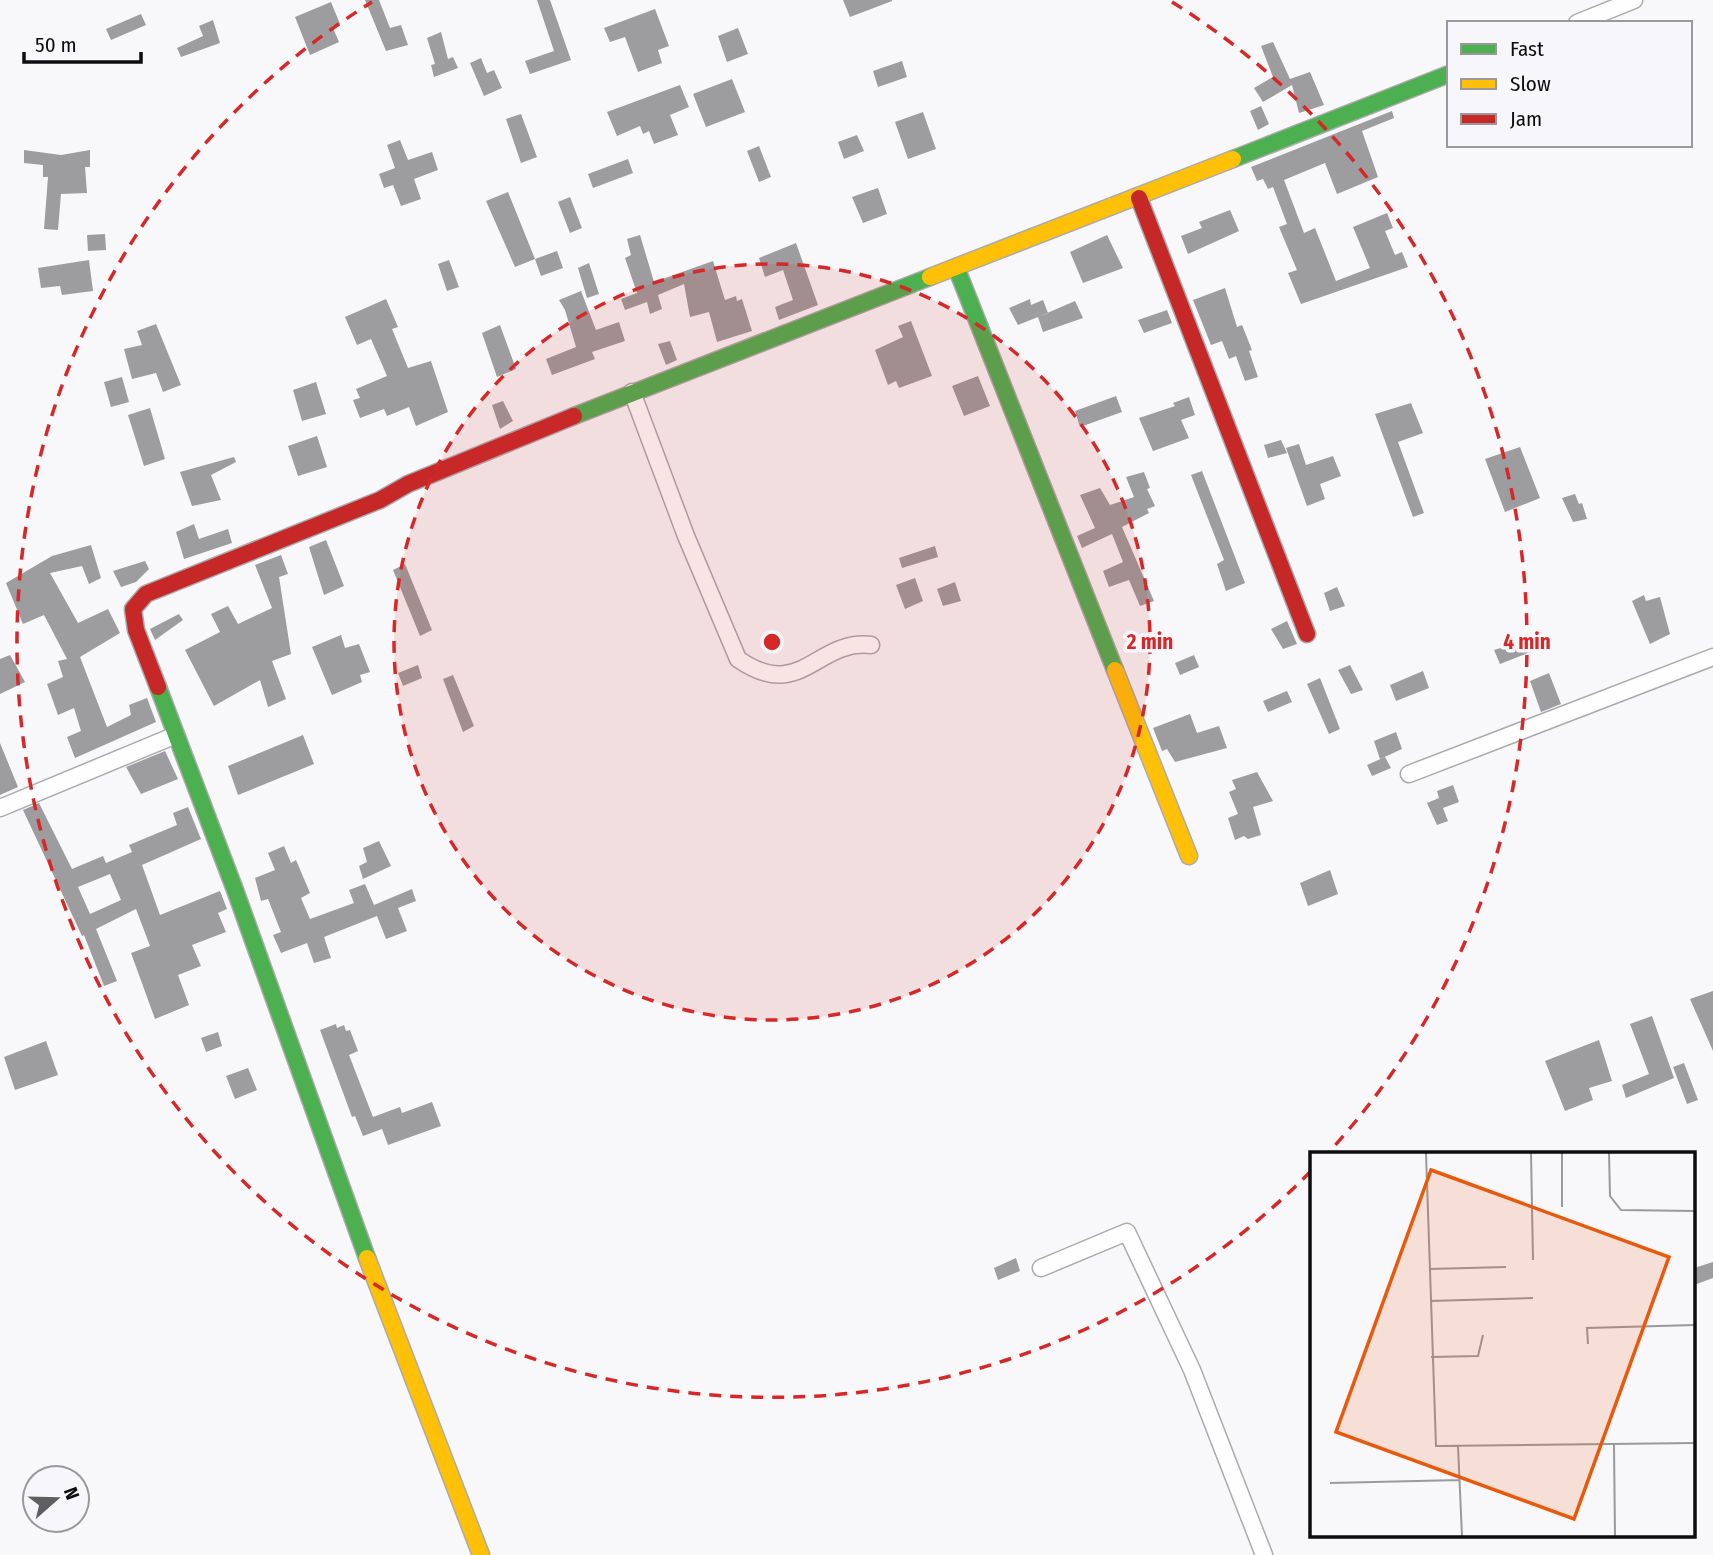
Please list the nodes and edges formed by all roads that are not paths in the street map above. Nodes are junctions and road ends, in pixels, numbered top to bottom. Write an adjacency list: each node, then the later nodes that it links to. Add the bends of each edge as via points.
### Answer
1 (1634, 0): 2 (street)
2 (1582, 21)
3 (1447, 75): 4 (street)
4 (1139, 198): 5 (street); 7 (street)
5 (956, 267): 6 (street); 13 (street)
6 (632, 392): 8 (street, via 685,536 738,659 755,671 779,676 857,643); 10 (street, via 146,594 134,609 136,630)
7 (1307, 634)
8 (872, 645)
9 (1713, 657): 11 (street)
10 (176, 735): 12 (street); 15 (street, via 328,1158)
11 (1409, 775)
12 (0, 808)
13 (1189, 856)
14 (1041, 1268): 16 (street, via 1127,1232 1192,1370)
15 (481, 1555)
16 (1264, 1555)

